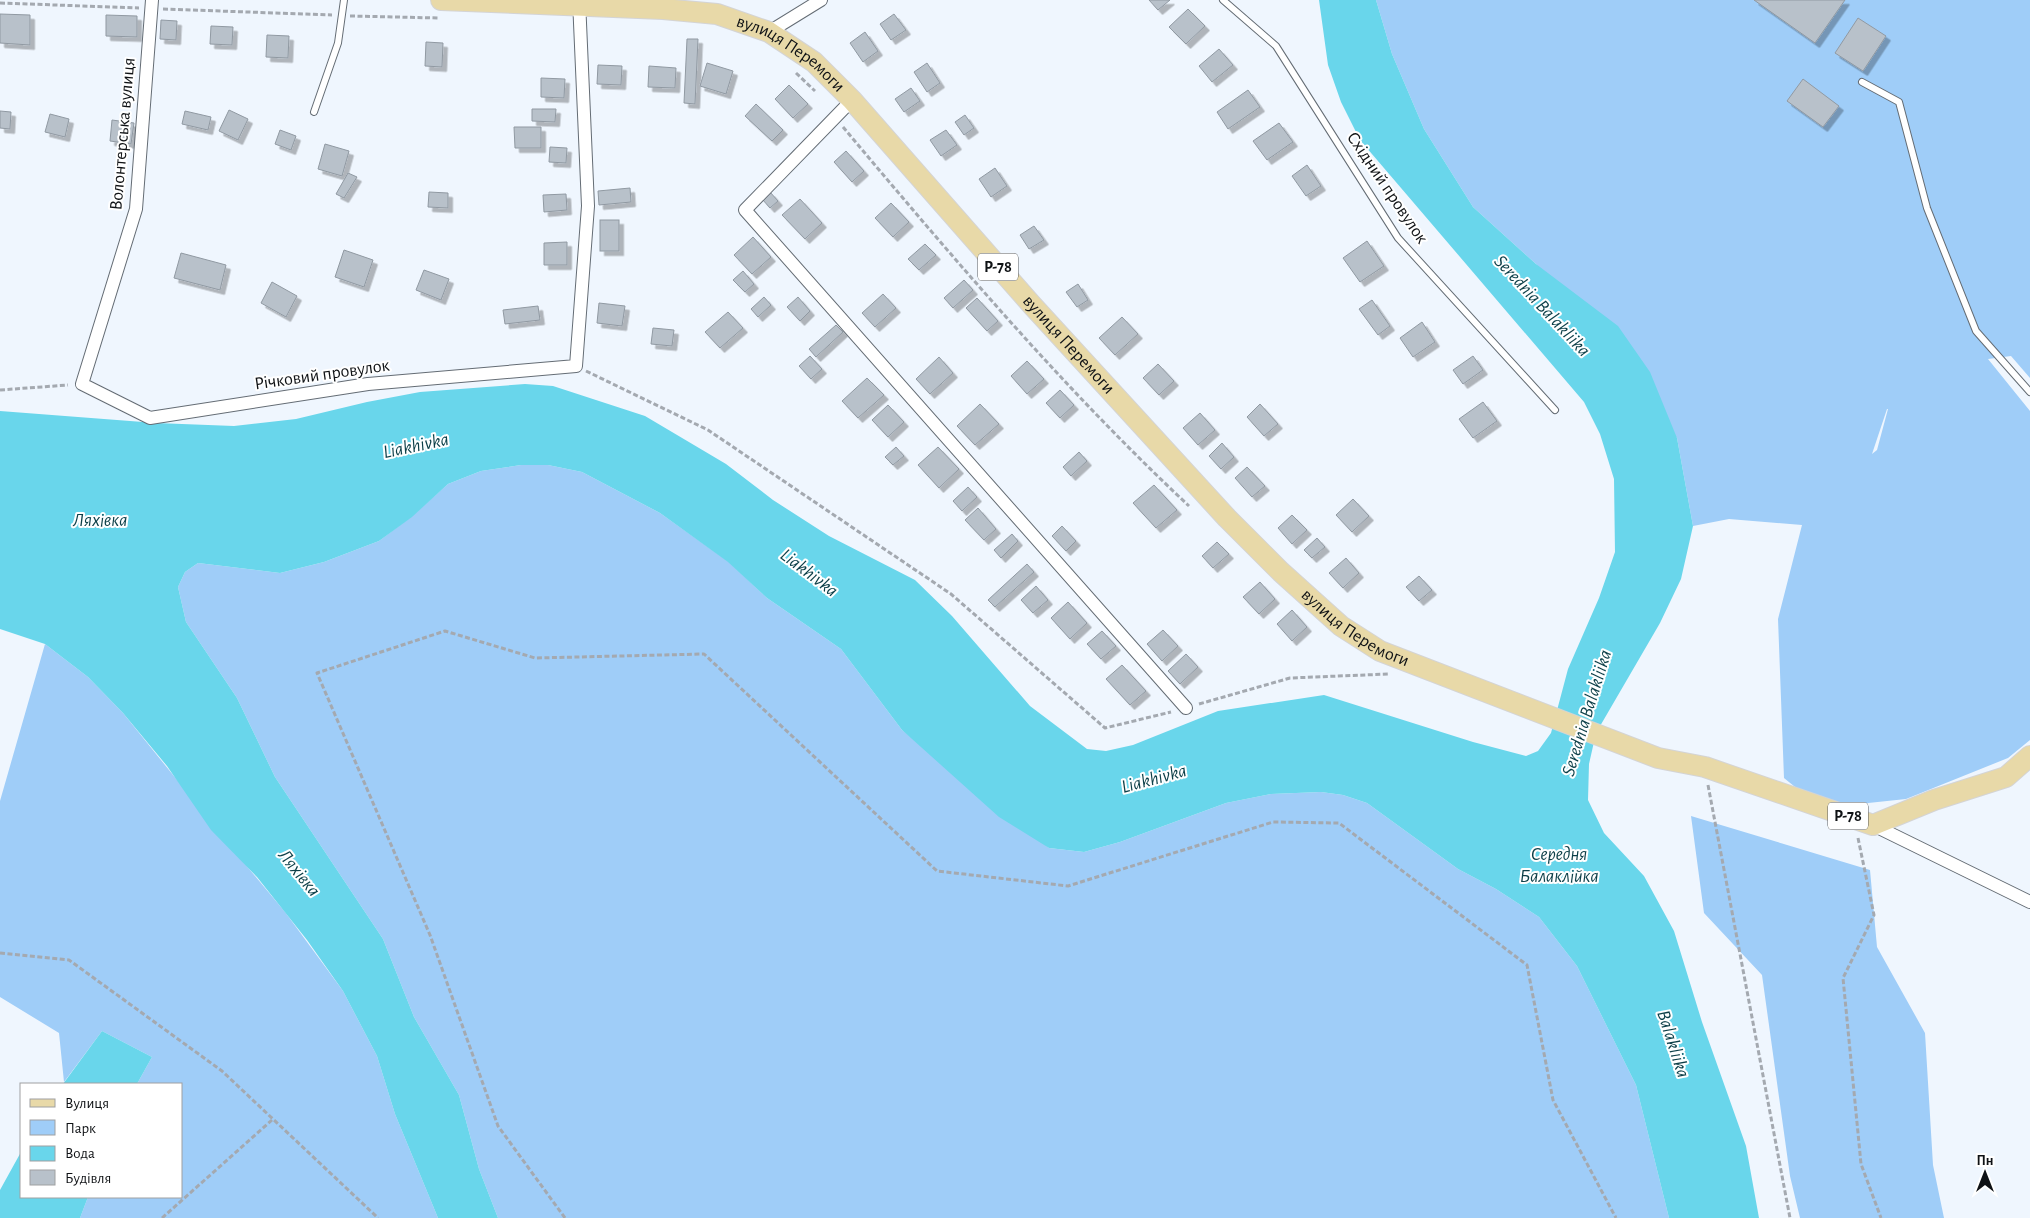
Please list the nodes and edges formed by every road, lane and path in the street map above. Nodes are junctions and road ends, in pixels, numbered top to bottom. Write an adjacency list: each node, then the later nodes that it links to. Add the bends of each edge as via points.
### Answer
1 (344, 0): 8 (lane)
2 (821, 0): 9 (street)
3 (1223, 0): 20 (lane, Східний провулок, via 1276,46 1398,238)
4 (0, 3): 6 (path)
5 (580, 3): 7 (main road, вулиця Перемоги / Р-78); 9 (main road, вулиця Перемоги / Р-78, via 717,14); 16 (street, via 588,206)
6 (151, 4): 8 (path); 17 (street, Волонтерська вулиця, via 136,209)
7 (442, 9): 8 (path)
8 (342, 16): 14 (lane, via 338,43)
9 (769, 32): 13 (main road, вулиця Перемоги / Р-78, via 814,62)
10 (791, 68): 12 (path)
11 (1862, 82): 19 (lane, via 1899,102 1927,208 1976,331)
12 (816, 92)
13 (852, 100): 15 (street); 25 (main road, вулиця Перемоги / Р-78, via 1031,304 1227,518 1280,572 1341,626 1380,651 1489,695 1658,758)
14 (314, 112)
15 (835, 117): 21 (path, via 1088,408); 23 (street, via 745,210)
16 (576, 366): 17 (street, Річковий провулок, via 368,384 150,418); 23 (path, via 708,430 951,594 1105,728)
17 (82, 384): 18 (path)
18 (0, 390)
19 (2030, 392)
20 (1555, 410)
21 (1194, 510)
22 (1397, 674): 23 (path, via 1290,678)
23 (1186, 708)
24 (2030, 756): 27 (main road, Р-78, via 2006,777 1934,800)
25 (1705, 767): 26 (main road, Р-78); 35 (path)
26 (1854, 818): 27 (main road, Р-78); 36 (path, via 1874,915 1843,978 1861,1164)
27 (1873, 825): 28 (street)
28 (2030, 902)
29 (0, 953): 30 (path, via 69,960 222,1071)
30 (272, 1120): 31 (path); 32 (path)
31 (162, 1218)
32 (378, 1218)
33 (565, 1218): 34 (path, via 498,1126 430,935 317,673 445,632 535,658 704,654 937,871 1068,886 1273,822 1339,823 1527,965 1553,1100)
34 (1616, 1218)
35 (1790, 1218)
36 (1881, 1218)

